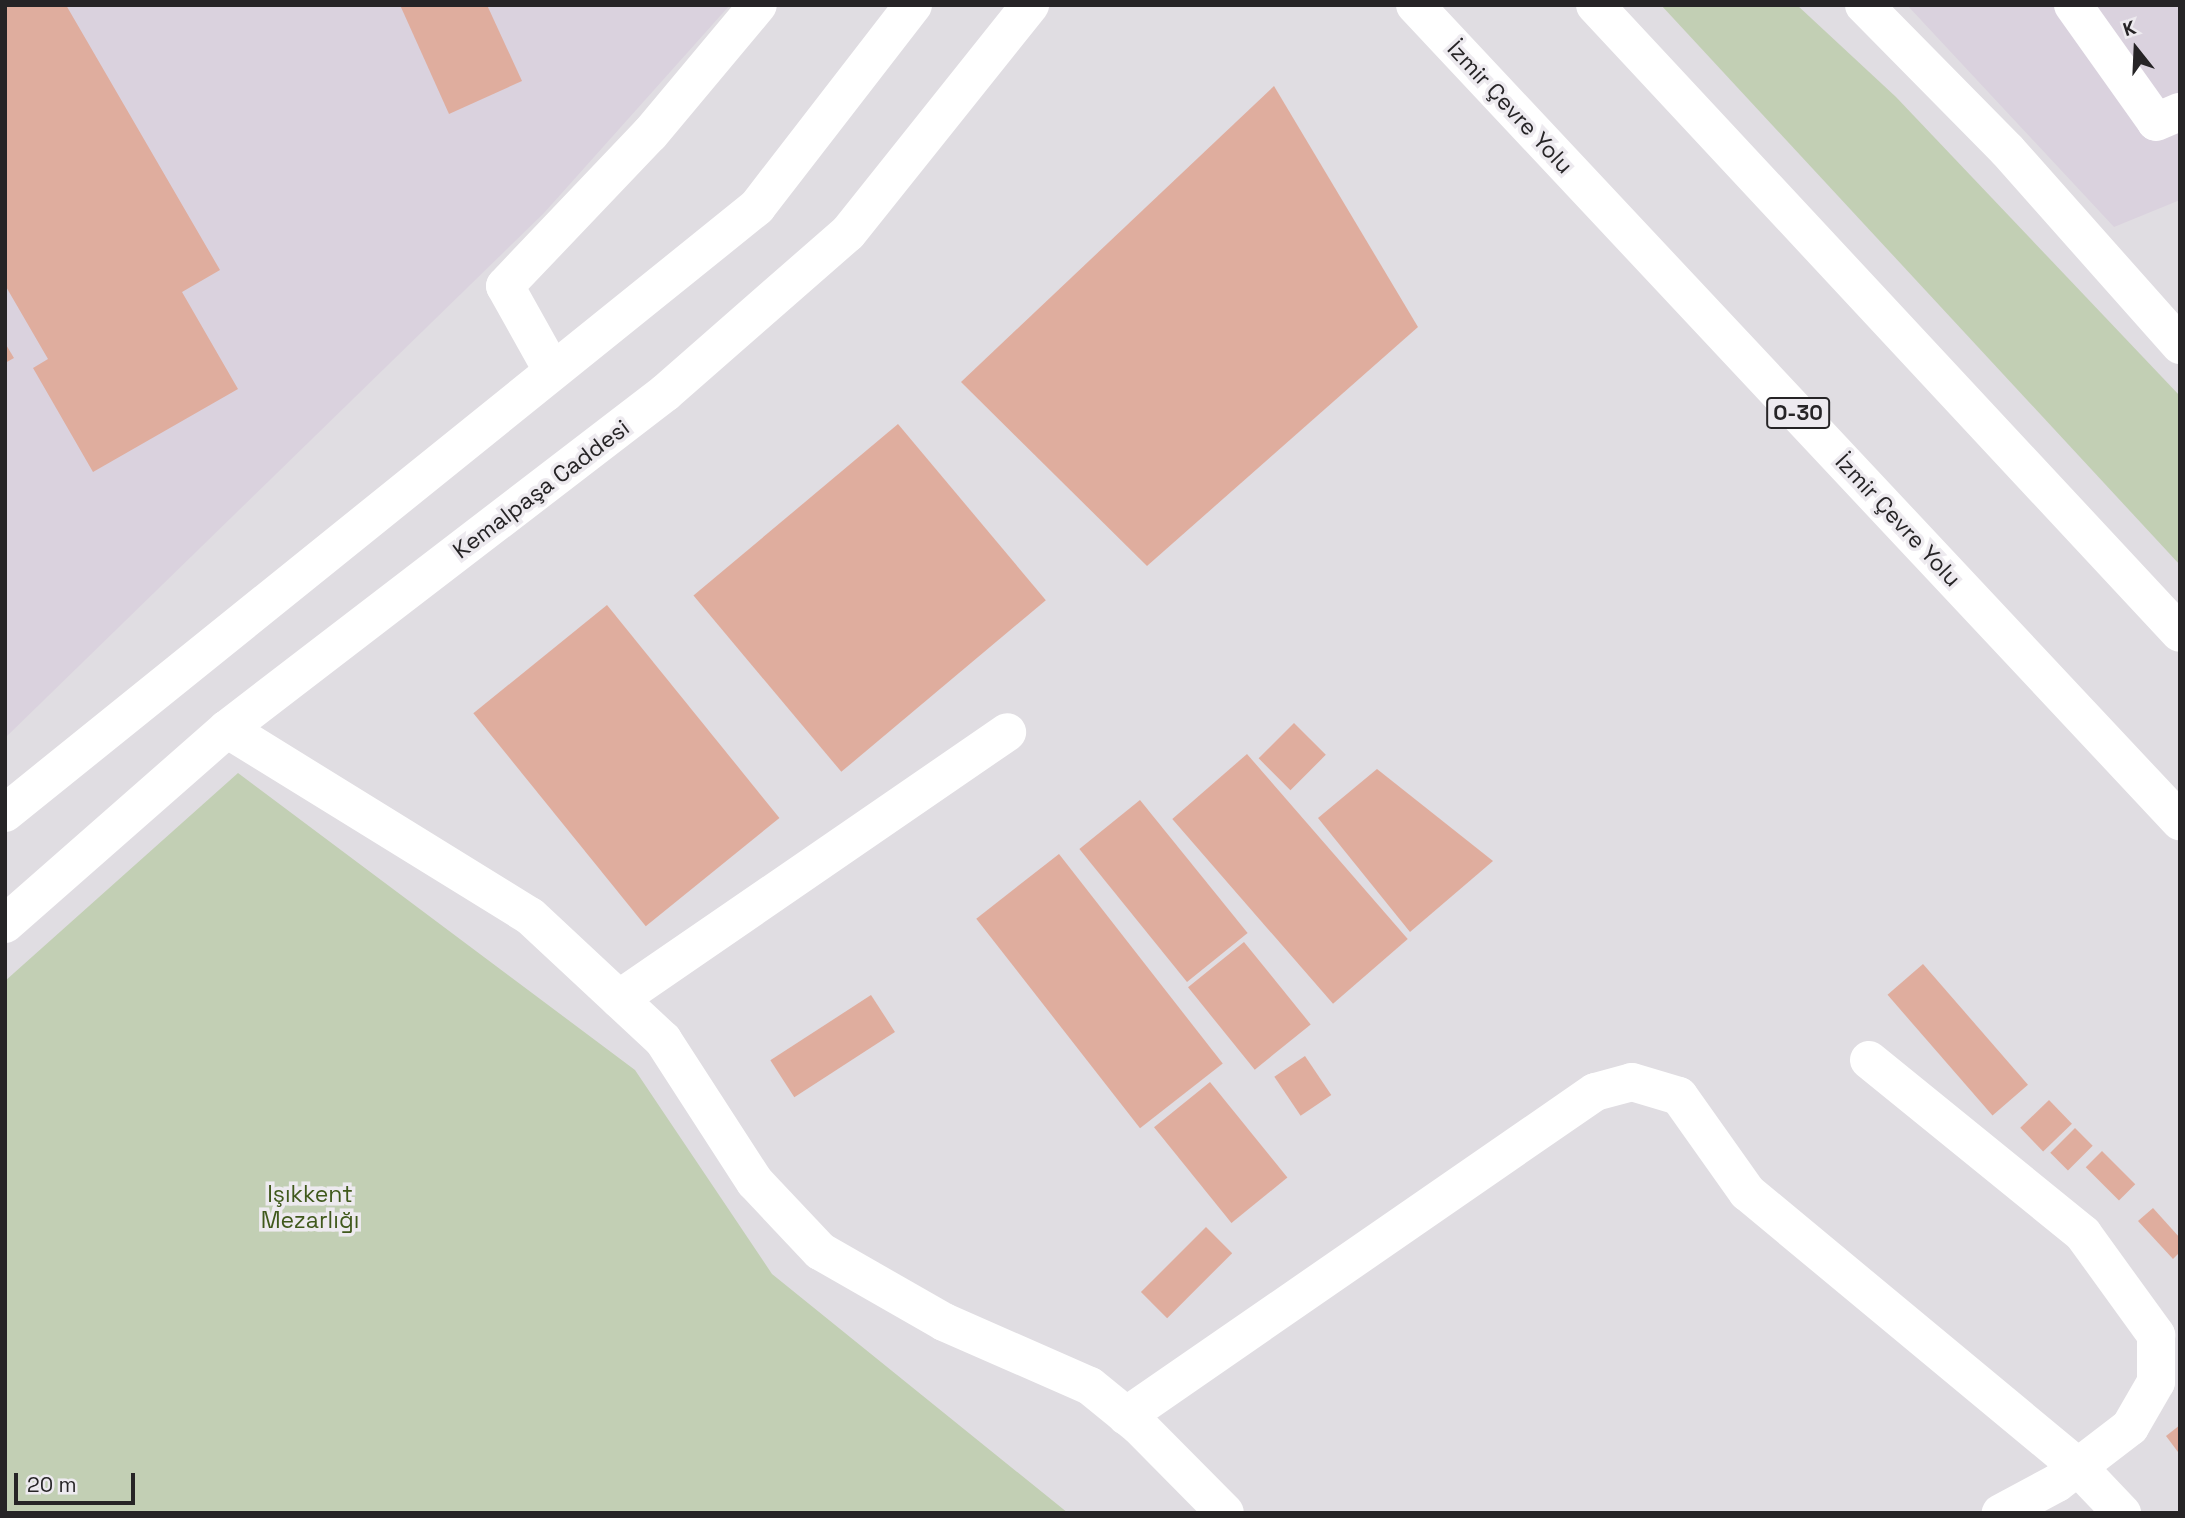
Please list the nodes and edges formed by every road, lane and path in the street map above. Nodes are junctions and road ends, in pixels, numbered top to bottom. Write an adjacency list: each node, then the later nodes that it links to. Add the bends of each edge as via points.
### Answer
1 (758, 5): 10 (main road, via 650,134 505,286)
2 (913, 5): 10 (main road, via 757,207)
3 (1030, 5): 12 (main road, Kemalpaşa Caddesi, via 848,233 665,393)
4 (1415, 5): 16 (main road, İzmir Çevre Yolu / O-30)
5 (1595, 5): 11 (main road)
6 (1864, 5): 9 (main road, via 2007,150)
7 (2073, 5): 8 (main road, via 2156,122)
8 (2180, 112)
9 (2180, 345)
10 (552, 370): 14 (main road)
11 (2180, 633)
12 (227, 729): 17 (main road, Kemalpaşa Caddesi); 18 (main road, via 530,916)
13 (1007, 732): 18 (main road)
14 (21, 791): 15 (main road)
15 (5, 813)
16 (2180, 821)
17 (5, 924)
18 (619, 999): 20 (main road, via 663,1040 755,1182 820,1251 944,1322 1090,1386)
19 (1869, 1060): 21 (main road, via 2083,1234 2156,1335 2156,1382 2130,1427)
20 (1126, 1416): 21 (main road, via 1595,1092 1632,1082 1679,1096 1747,1192); 22 (main road)
21 (2078, 1467): 23 (main road); 24 (main road)
22 (1225, 1513)
23 (2001, 1513)
24 (2122, 1513)

